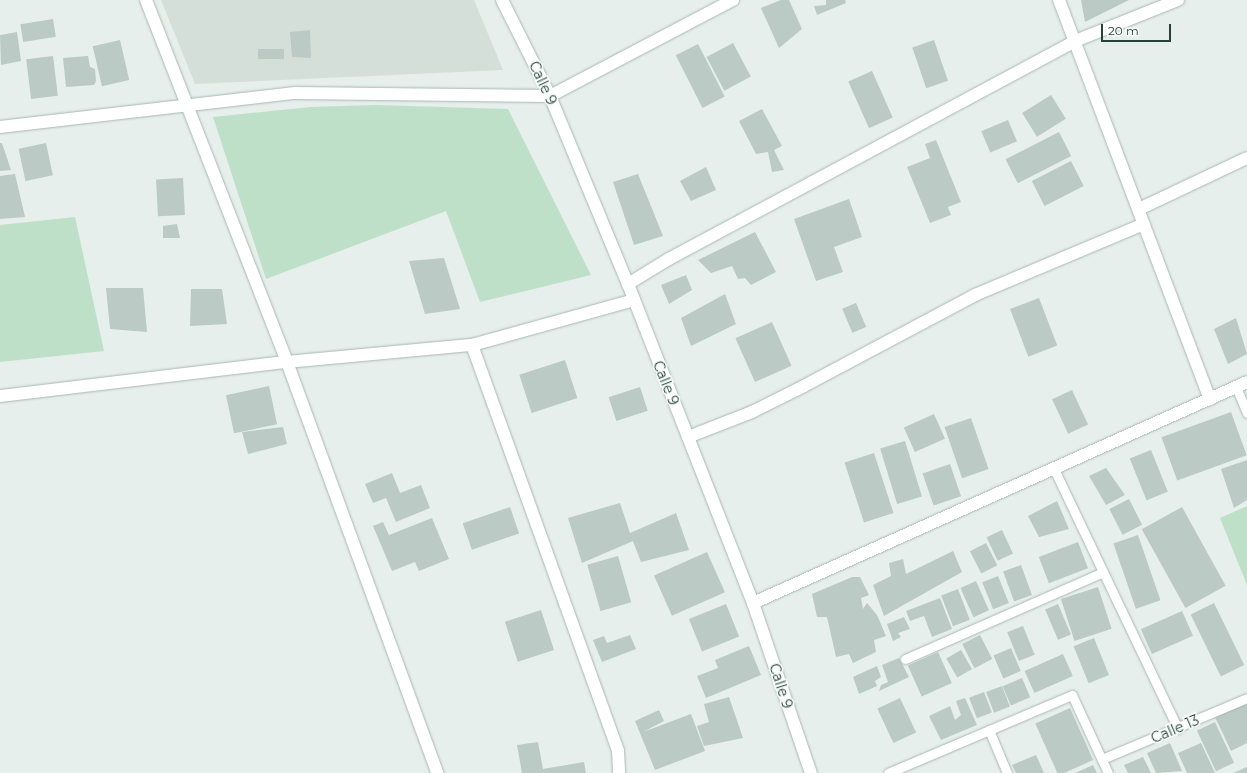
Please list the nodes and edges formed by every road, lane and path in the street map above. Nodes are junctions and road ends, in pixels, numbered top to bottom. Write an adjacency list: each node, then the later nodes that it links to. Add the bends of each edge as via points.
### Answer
1 (146, 0): 8 (street)
2 (502, 0): 7 (street, Calle 9)
3 (733, 0): 7 (street)
4 (1058, 0): 6 (street)
5 (1178, 0): 6 (street)
6 (1075, 41): 11 (street); 13 (street, via 669,259)
7 (550, 96): 8 (street, via 295,93); 13 (street, Calle 9)
8 (187, 106): 9 (street); 16 (street)
9 (0, 127)
10 (1247, 158): 11 (street)
11 (1139, 209): 12 (street)
12 (1144, 224): 20 (street); 22 (street, via 975,295 752,412)
13 (628, 284): 14 (street, Calle 9)
14 (634, 300): 15 (street); 22 (street, Calle 9)
15 (472, 345): 16 (street); 32 (street, via 618,752)
16 (287, 362): 19 (street); 31 (street)
17 (1247, 382): 18 (street)
18 (1236, 387): 20 (street); 21 (lane)
19 (0, 396)
20 (1210, 399): 23 (street)
21 (1247, 413)
22 (688, 437): 25 (street, Calle 9)
23 (1054, 469): 24 (lane); 25 (street)
24 (1103, 572): 26 (lane); 28 (lane)
25 (753, 603): 33 (street, Calle 9)
26 (906, 659)
27 (1247, 698): 28 (lane, Calle 13)
28 (1178, 729): 30 (lane, Calle 13)
29 (989, 730): 30 (lane, via 1072,695); 34 (lane); 35 (lane)
30 (1102, 759): 36 (lane)
31 (437, 773)
32 (619, 773)
33 (811, 773)
34 (888, 773)
35 (1007, 773)
36 (1108, 773)

